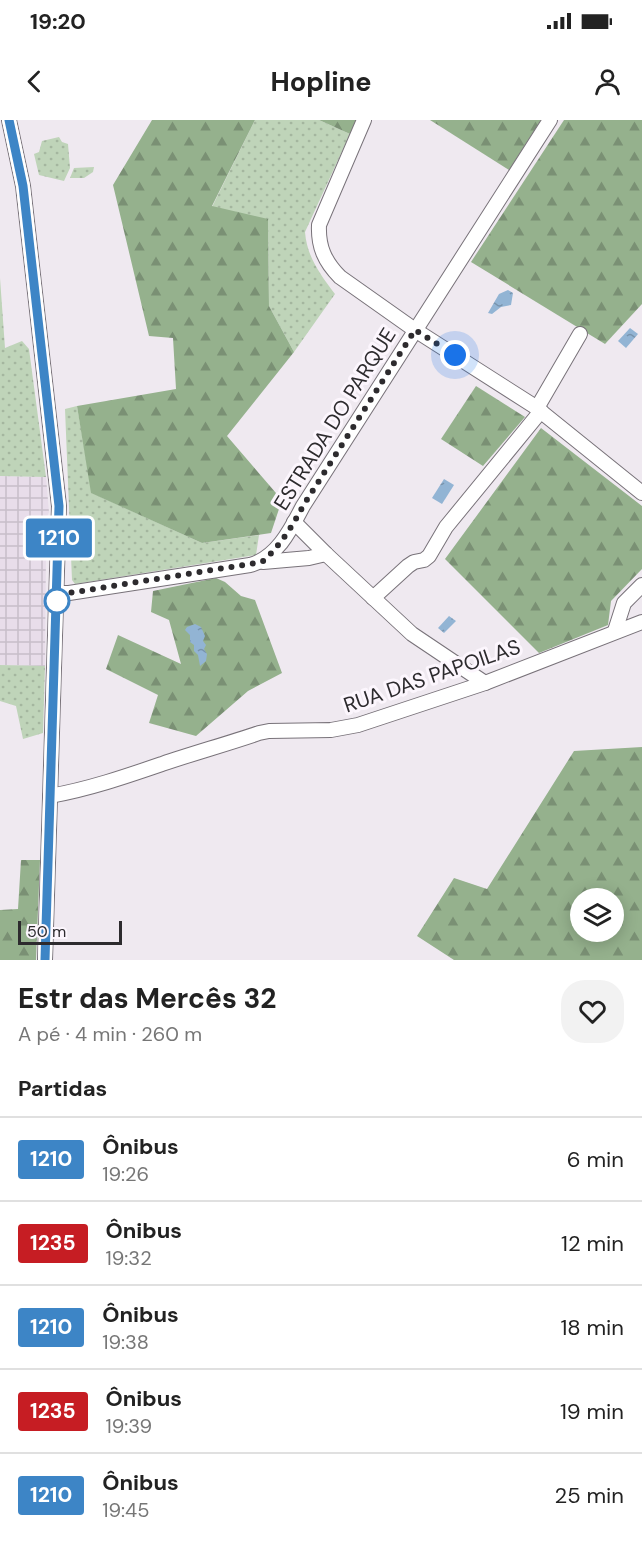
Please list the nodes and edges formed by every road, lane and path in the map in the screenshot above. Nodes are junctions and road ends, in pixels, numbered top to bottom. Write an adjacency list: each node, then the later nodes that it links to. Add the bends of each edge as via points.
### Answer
1 (9, 120): 12 (street, via 23,186 58,493)
2 (364, 120): 4 (street, via 323,213 319,244 340,277)
3 (550, 120): 4 (street, ESTRADA DO PARQUE)
4 (415, 330): 6 (street); 8 (street, ESTRADA DO PARQUE)
5 (580, 334): 6 (street)
6 (539, 409): 7 (street); 13 (street, via 446,527 429,556 408,566)
7 (642, 494)
8 (294, 522): 9 (street); 10 (street, ESTRADA DO PARQUE)
9 (326, 554): 10 (street); 13 (street)
10 (262, 562): 12 (street)
11 (642, 585): 15 (street, via 624,603)
12 (58, 593): 17 (street)
13 (373, 598): 16 (street, via 412,633)
14 (642, 622): 15 (street, RUA DAS PAPOILAS)
15 (615, 631): 16 (street, RUA DAS PAPOILAS)
16 (485, 683): 17 (street, RUA DAS PAPOILAS, via 358,725 259,733 116,781)
17 (50, 796): 18 (street)
18 (45, 960)

